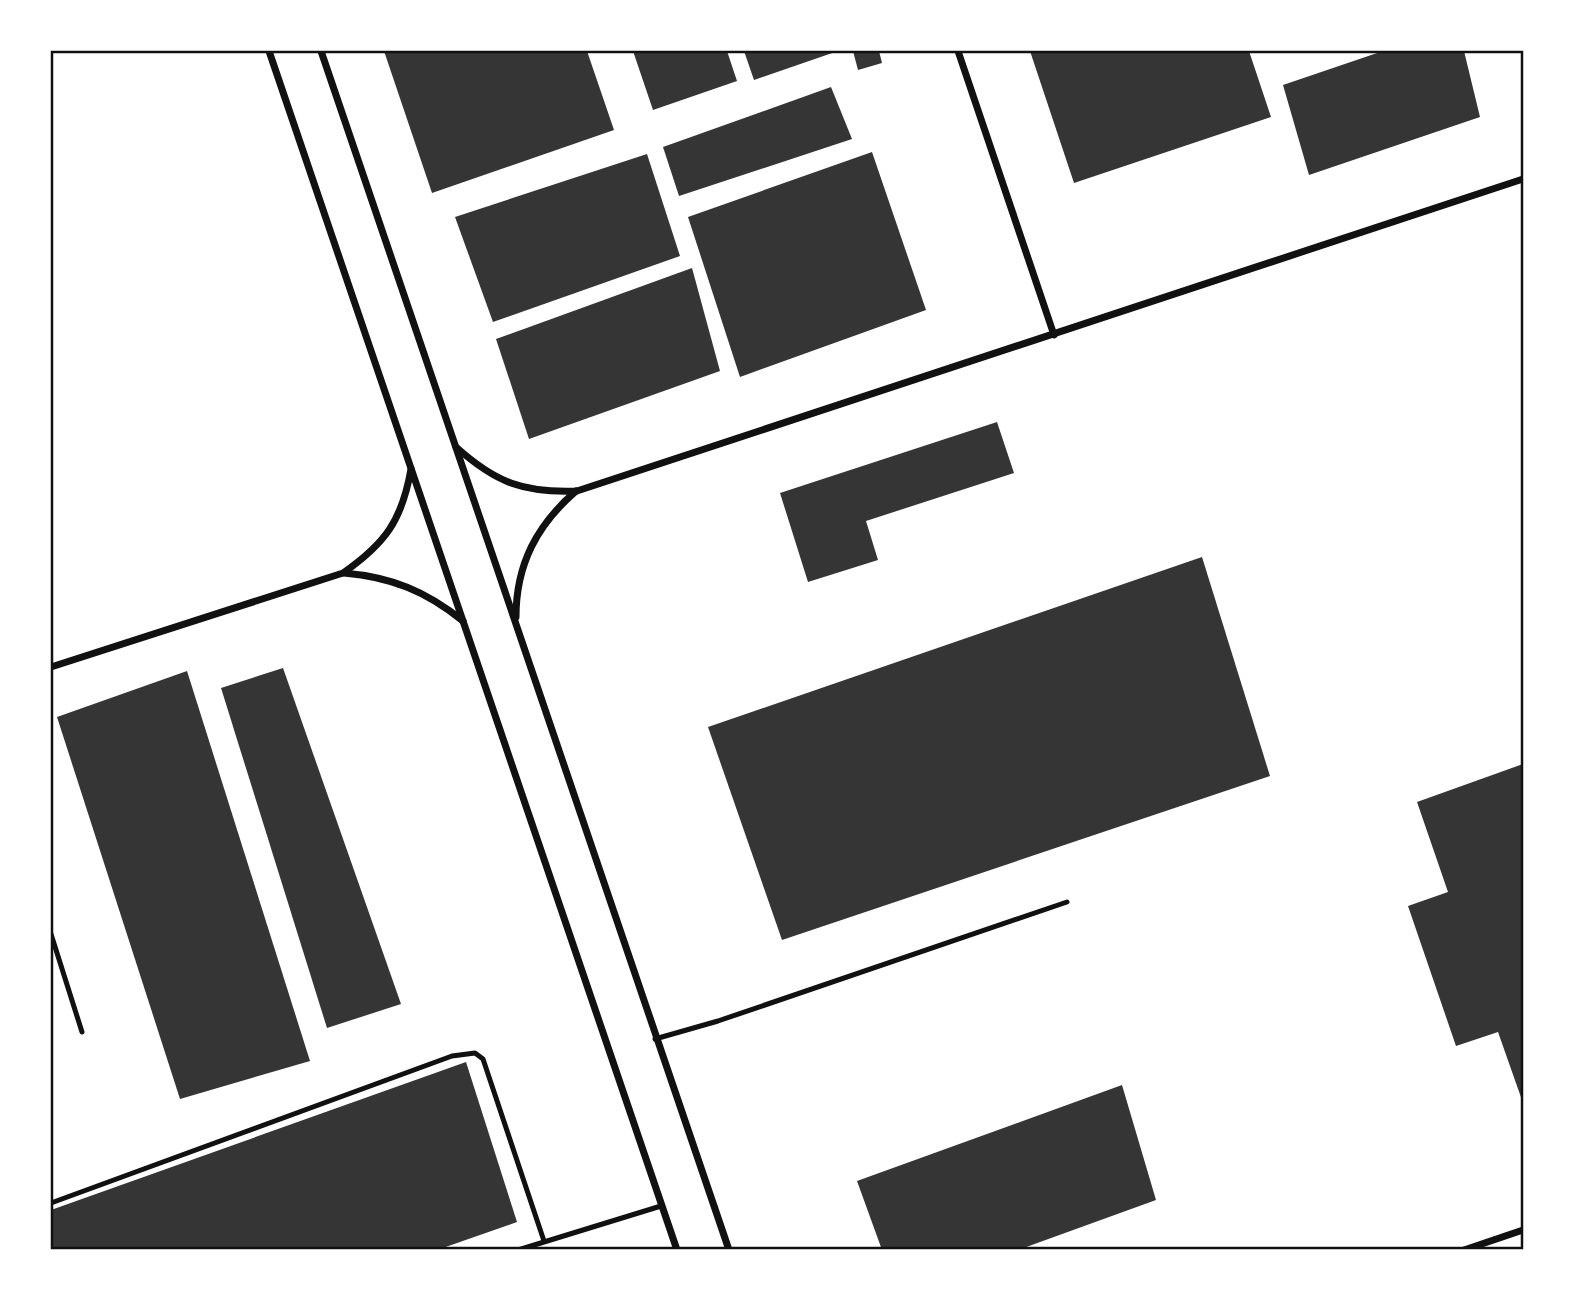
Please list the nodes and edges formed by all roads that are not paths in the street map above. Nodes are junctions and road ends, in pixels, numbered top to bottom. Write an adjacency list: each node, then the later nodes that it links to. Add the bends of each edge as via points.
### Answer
1 (269, 51): 7 (street)
2 (321, 51): 6 (street)
3 (958, 51): 5 (street)
4 (1523, 179): 5 (street)
5 (1054, 335): 8 (street)
6 (456, 447): 8 (street, via 481,469 510,484 543,492); 11 (street)
7 (411, 467): 9 (street, via 406,500 392,529 370,554); 10 (street)
8 (577, 491): 11 (street, via 548,519 523,563)
9 (343, 573): 10 (street, via 408,585 438,600); 12 (street)
10 (463, 621): 18 (street)
11 (516, 623): 16 (street)
12 (51, 667)
13 (1067, 902): 16 (lane, via 718,1021)
14 (51, 934): 15 (lane)
15 (82, 1032)
16 (655, 1038): 23 (street)
17 (51, 1203): 20 (lane, via 452,1056 475,1053 488,1071)
18 (661, 1206): 20 (lane); 22 (street)
19 (1523, 1230): 24 (street)
20 (544, 1241): 21 (lane)
21 (518, 1250)
22 (677, 1250)
23 (729, 1250)
24 (1464, 1250)

